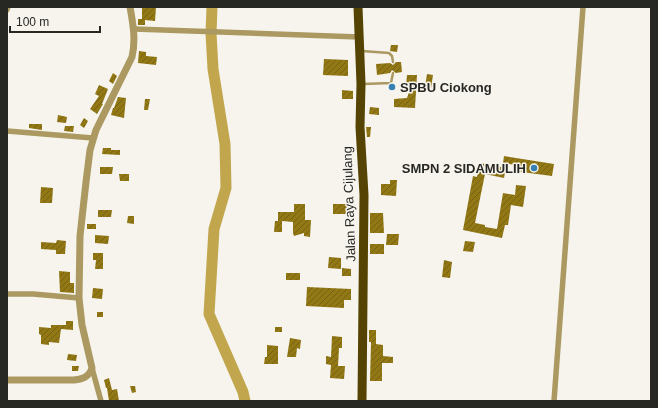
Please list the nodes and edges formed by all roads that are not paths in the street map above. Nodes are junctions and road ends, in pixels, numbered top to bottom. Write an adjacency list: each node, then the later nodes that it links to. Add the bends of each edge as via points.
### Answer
1 (130, 7): 4 (street)
2 (358, 7): 5 (highway, Jalan Raya Cijulang)
3 (583, 7): 18 (street)
4 (134, 29): 5 (street); 11 (street, via 132,57)
5 (359, 37): 6 (highway, Jalan Raya Cijulang)
6 (360, 51): 7 (lane, via 388,53 392,56); 9 (highway, Jalan Raya Cijulang)
7 (393, 62)
8 (393, 73): 9 (lane, via 392,82 389,84)
9 (361, 84): 17 (highway, Jalan Raya Cijulang, via 360,127 364,195)
10 (7, 131): 11 (street)
11 (93, 138): 13 (street, via 80,236)
12 (7, 294): 13 (street)
13 (78, 298): 14 (street)
14 (92, 368): 15 (street, via 90,374 84,378 74,380); 16 (street)
15 (7, 380)
16 (101, 401)
17 (362, 401)
18 (554, 401)

